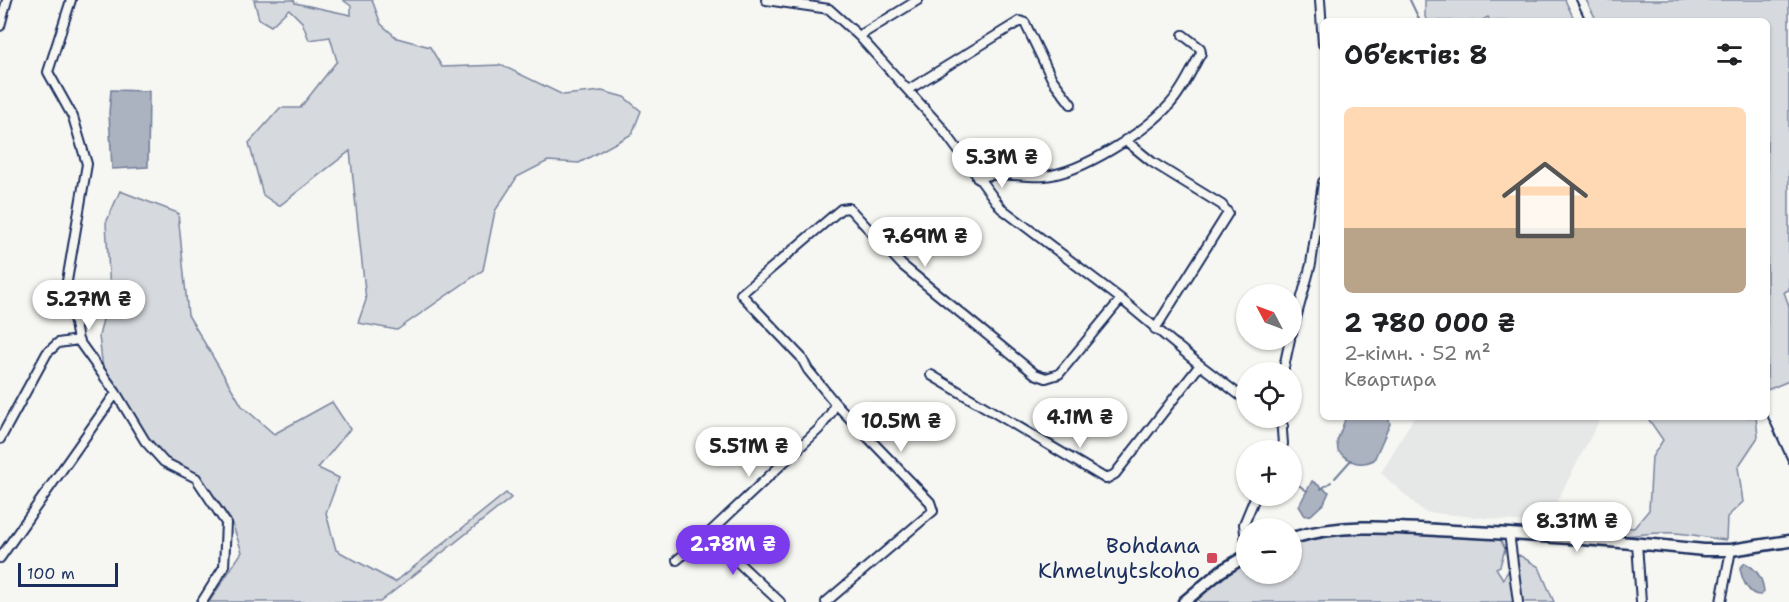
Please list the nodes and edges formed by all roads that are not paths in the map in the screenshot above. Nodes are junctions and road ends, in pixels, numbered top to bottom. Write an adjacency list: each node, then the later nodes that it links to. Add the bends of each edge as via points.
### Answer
1 (6, 0): 7 (street)
2 (71, 0): 18 (street, via 48,72 73,117 87,164 67,281)
3 (766, 0): 9 (street, via 829,9)
4 (918, 0): 9 (street)
5 (1320, 0): 6 (street)
6 (1321, 18)
7 (0, 26)
8 (1183, 35): 12 (street, via 1201,53 1171,104)
9 (858, 36): 10 (street)
10 (908, 90): 11 (street, via 1020,21 1025,23 1052,79); 13 (street, via 941,127)
11 (1071, 104)
12 (1125, 140): 13 (street, via 1082,167 1045,176 989,174); 17 (street, via 1152,162 1222,205 1228,213)
13 (977, 178): 16 (street, via 1001,208)
14 (1320, 202): 15 (street)
15 (1302, 297)
16 (1121, 299): 17 (street); 23 (street, via 1059,374 1046,378 1035,374 902,265 849,208 841,209 741,294 801,357)
17 (1155, 329): 19 (street)
18 (78, 340): 22 (street); 24 (street, via 58,343 47,353)
19 (1200, 365): 20 (street, via 1115,474 1106,479); 21 (street)
20 (931, 375)
21 (1236, 392)
22 (116, 393): 31 (street); 34 (street, via 145,441 164,462 196,478 226,523 224,567)
23 (835, 403): 26 (street, via 819,429); 36 (street, via 930,502 933,511)
24 (0, 439)
25 (1509, 533): 27 (main road, via 1362,526); 29 (main road); 38 (street)
26 (708, 534): 32 (street); 35 (street)
27 (1302, 536)
28 (1789, 541): 30 (main road)
29 (1637, 543): 30 (main road); 39 (street)
30 (1731, 550): 40 (street)
31 (0, 558)
32 (677, 560)
33 (1236, 562): 37 (main road)
34 (202, 602)
35 (780, 602)
36 (826, 602)
37 (1184, 602)
38 (1518, 602)
39 (1641, 602)
40 (1721, 602)

